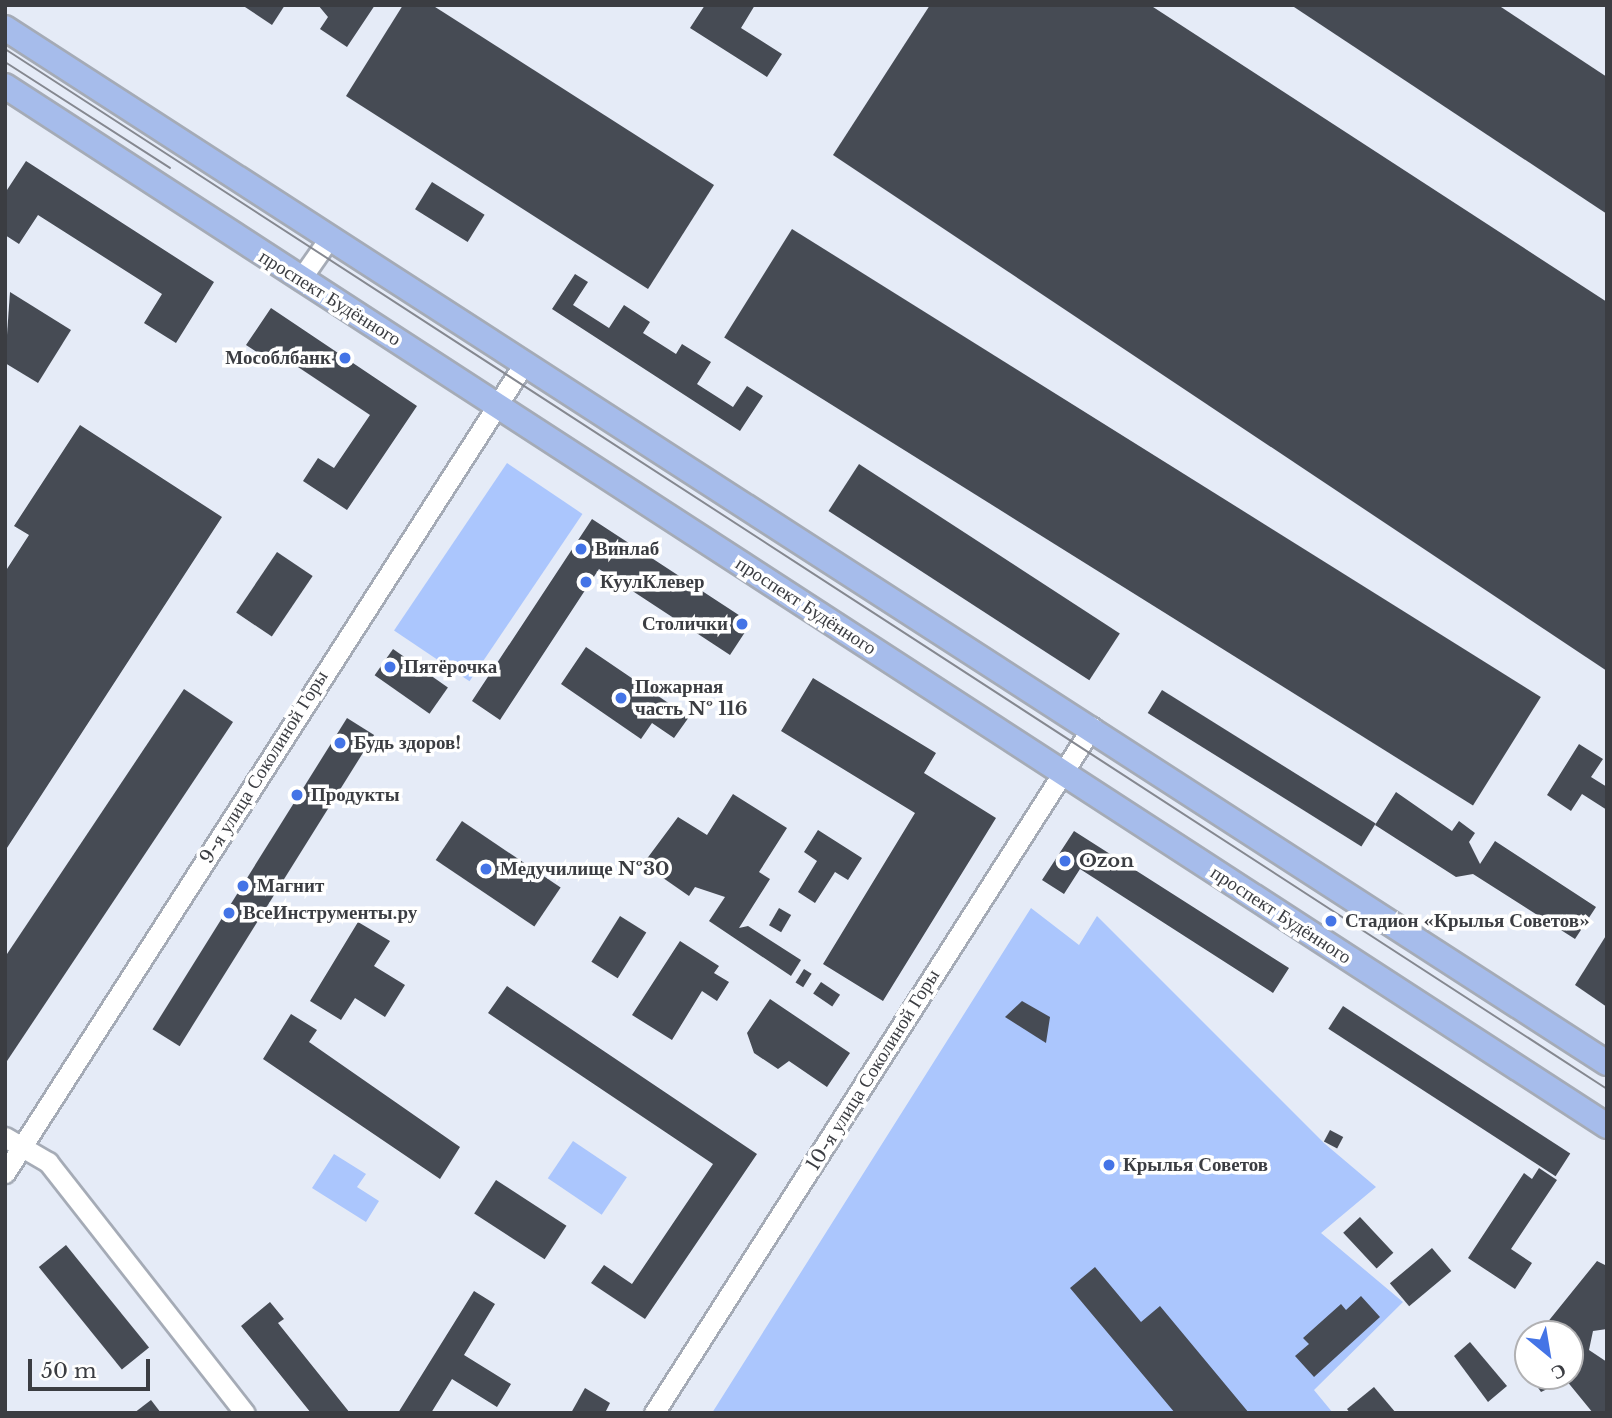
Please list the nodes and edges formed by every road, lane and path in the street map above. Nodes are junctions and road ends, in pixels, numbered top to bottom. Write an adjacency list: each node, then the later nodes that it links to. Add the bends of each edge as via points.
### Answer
1 (5, 28): 3 (main road)
2 (5, 86): 4 (main road, проспект Будённого)
3 (330, 236): 4 (street); 5 (main road)
4 (300, 280): 6 (main road, проспект Будённого)
5 (525, 362): 6 (street, 9-я улица Соколиной Горы); 7 (main road)
6 (496, 403): 8 (main road, проспект Будённого); 11 (street, 9-я улица Соколиной Горы)
7 (1092, 727): 8 (street, 10-я улица Соколиной Горы); 9 (main road)
8 (1062, 774): 10 (main road, проспект Будённого); 14 (street, 10-я улица Соколиной Горы)
9 (1607, 1063)
10 (1607, 1126)
11 (14, 1142): 12 (street, 9-я улица Соколиной Горы); 13 (street, via 48,1162)
12 (5, 1173)
13 (245, 1413)
14 (654, 1413)

